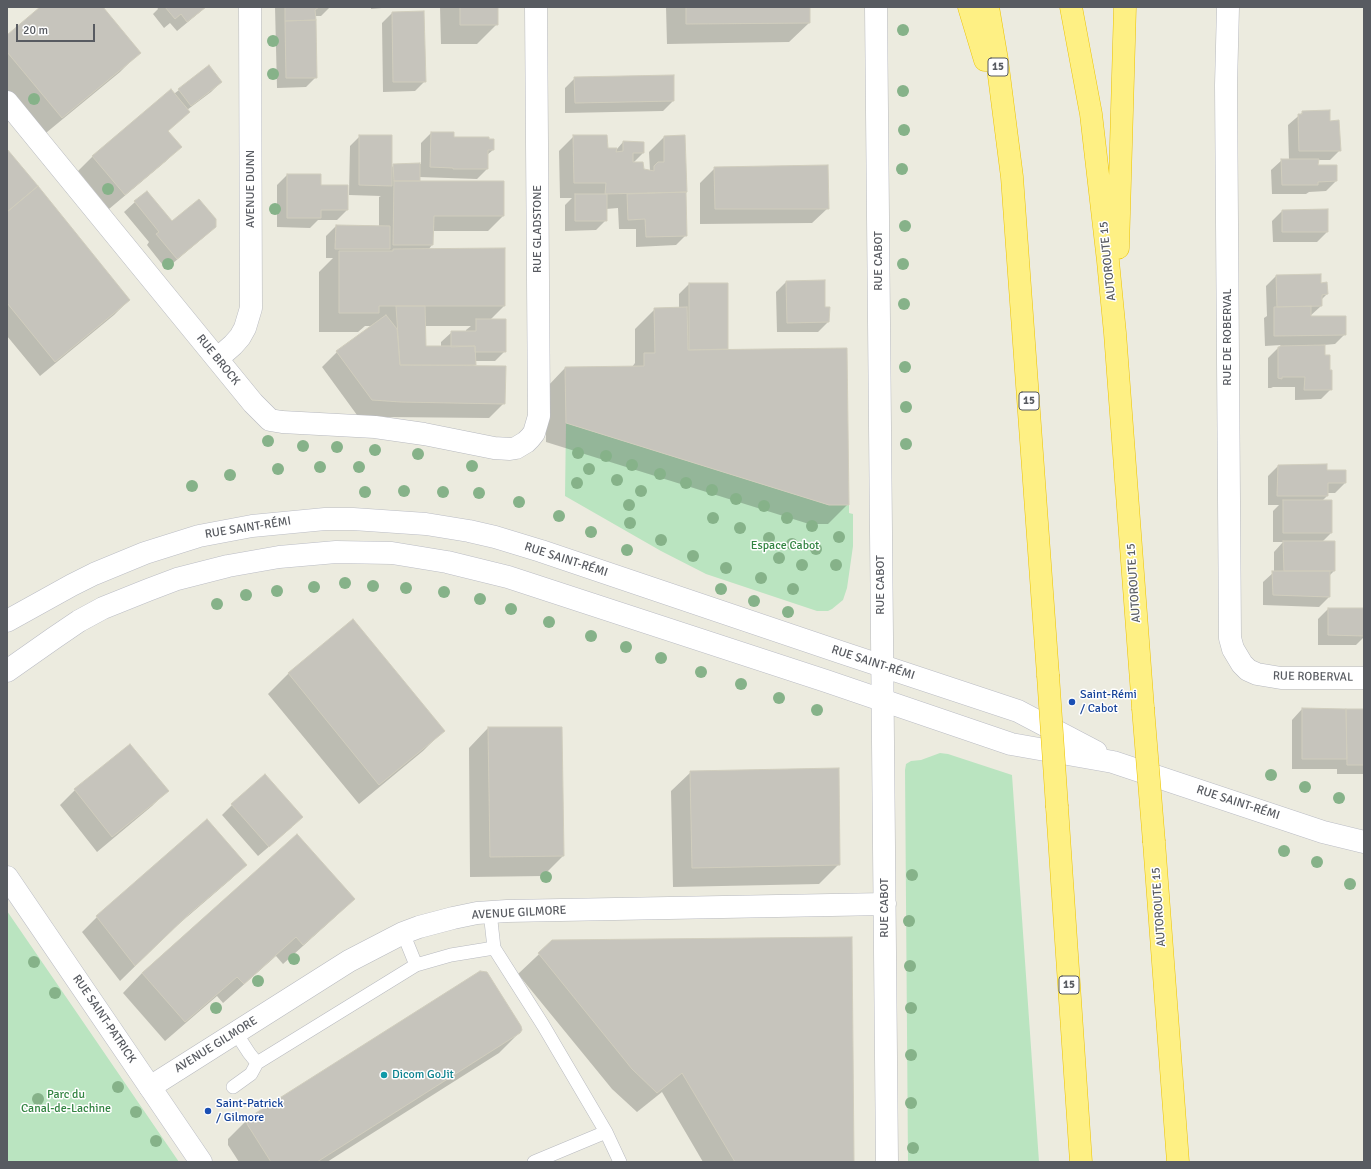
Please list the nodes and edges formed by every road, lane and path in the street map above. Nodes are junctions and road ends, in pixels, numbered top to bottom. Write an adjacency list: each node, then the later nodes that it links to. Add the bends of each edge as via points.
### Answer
1 (250, 7): 12 (street, AVENUE DUNN, via 251,308 240,337)
2 (536, 7): 13 (street, RUE GLADSTONE, via 539,416 534,433)
3 (876, 7): 16 (street, RUE CABOT)
4 (969, 7): 10 (highway)
5 (988, 7): 10 (highway, 15)
6 (1071, 7): 11 (highway, AUTOROUTE 15, via 1090,114)
7 (1125, 7): 11 (highway)
8 (1228, 7): 15 (street, RUE DE ROBERVAL, via 1226,101 1230,638)
9 (7, 102): 12 (street, RUE BROCK)
10 (1006, 128): 37 (highway, 15, bridge, via 1017,231)
11 (1115, 333): 38 (highway, AUTOROUTE 15, bridge)
12 (217, 359): 13 (street, RUE BROCK, via 270,420 375,427 494,448 510,449)
13 (521, 446)
14 (7, 621): 16 (street, RUE SAINT-RÉMI, via 94,574 175,543 252,526 303,520 353,519 426,524 509,541)
15 (1242, 664): 18 (street, RUE ROBERVAL, via 1248,670 1272,678)
16 (882, 666): 19 (street, RUE CABOT); 20 (street, RUE SAINT-RÉMI, via 1018,711)
17 (7, 671): 19 (street, RUE SAINT-RÉMI, via 79,621 103,608 177,579 278,556 363,552 420,557 508,578)
18 (1364, 678)
19 (883, 701): 20 (street, RUE SAINT-RÉMI, via 1010,744); 23 (street, RUE CABOT)
20 (1113, 762): 21 (street, RUE SAINT-RÉMI, via 1323,832)
21 (1364, 842)
22 (7, 877): 30 (street, RUE SAINT-PATRICK)
23 (885, 904): 24 (street, AVENUE GILMORE); 36 (street, RUE CABOT)
24 (490, 912): 25 (street, AVENUE GILMORE, via 453,918); 26 (lane)
25 (403, 933): 27 (lane); 28 (street, AVENUE GILMORE, via 349,961)
26 (494, 948): 27 (lane, via 450,955); 32 (lane)
27 (416, 965): 29 (lane)
28 (236, 1033): 29 (lane); 30 (street, AVENUE GILMORE)
29 (257, 1063): 31 (lane, via 251,1074)
30 (150, 1087): 33 (street, RUE SAINT-PATRICK)
31 (233, 1087)
32 (606, 1132): 34 (lane); 35 (lane)
33 (201, 1162)
34 (534, 1162)
35 (620, 1162)
36 (887, 1162)
37 (1081, 1162)
38 (1178, 1162)

